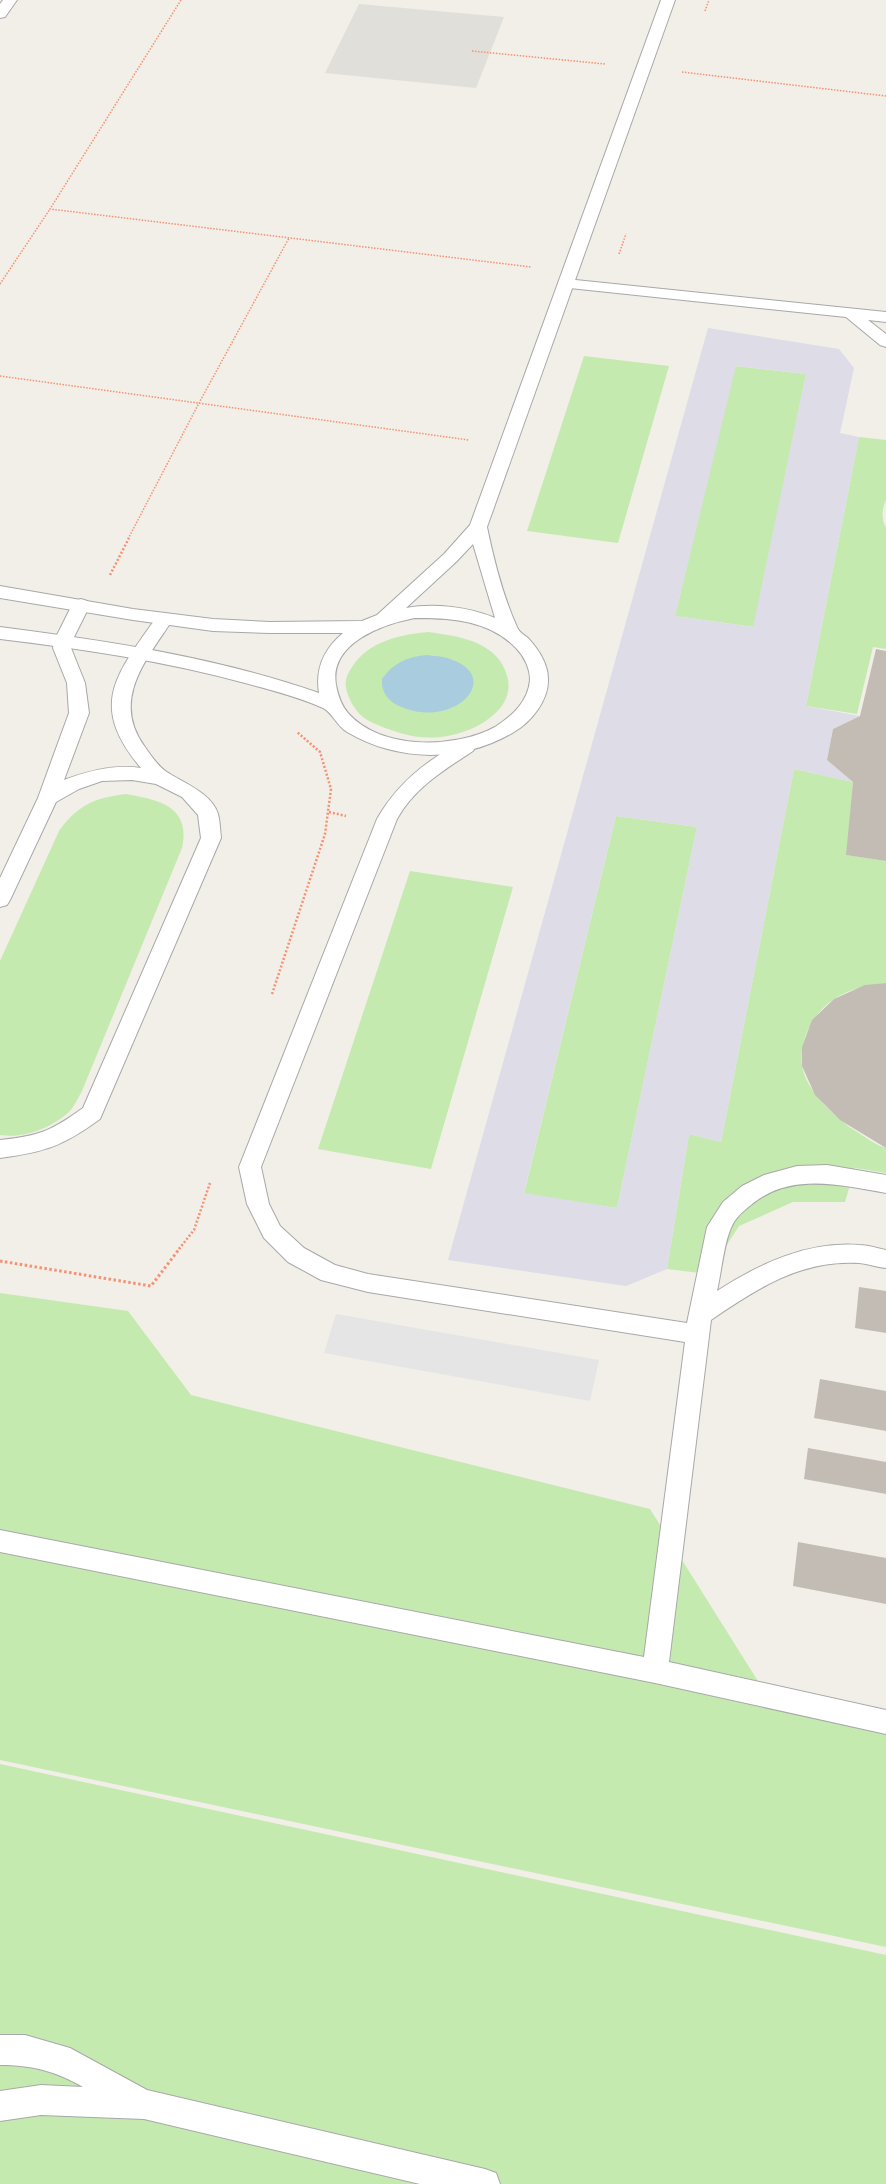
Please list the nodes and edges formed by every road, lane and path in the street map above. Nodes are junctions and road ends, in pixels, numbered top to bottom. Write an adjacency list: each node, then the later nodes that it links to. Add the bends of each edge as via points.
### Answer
1 (10, 0): 4 (street)
2 (181, 0): 5 (path)
3 (668, 0): 9 (street)
4 (0, 14)
5 (50, 209): 6 (path); 8 (path)
6 (289, 238): 7 (path); 14 (path)
7 (536, 268)
8 (0, 284)
9 (566, 284): 10 (street); 16 (street)
10 (850, 313): 11 (street); 12 (street)
11 (886, 317)
12 (886, 342)
13 (0, 376): 14 (path)
14 (199, 403): 15 (path); 17 (path)
15 (470, 440)
16 (478, 527): 21 (street, via 450,558); 23 (street, via 484,561)
17 (110, 576)
18 (0, 592): 19 (street)
19 (81, 605): 20 (street); 25 (street)
20 (164, 619): 22 (street, via 255,628); 26 (street)
21 (383, 619): 22 (street); 23 (street, via 415,612 450,612 482,619)
22 (364, 627): 27 (street, via 342,643 328,662 325,683)
23 (510, 632): 29 (street, via 530,650 540,672 537,695 523,717 498,734)
24 (0, 633): 25 (street)
25 (63, 641): 26 (street); 31 (street, via 64,654 79,695 80,713)
26 (141, 654): 27 (street, via 249,676); 30 (street, via 122,691 120,708 124,726 134,744 143,759)
27 (331, 704): 29 (street, via 352,726 384,742 425,749)
28 (293, 728): 33 (path, via 320,752 332,789 325,834)
29 (466, 746): 39 (street, via 428,772 399,799 384,823 383,833 250,1167 258,1204 272,1232 296,1255 329,1273 368,1283)
30 (161, 778): 31 (street, via 132,773 101,775 72,784); 34 (street, via 189,792 208,813 212,838 92,1113 66,1132 34,1145)
31 (48, 798): 32 (street)
32 (0, 900)
33 (271, 998)
34 (0, 1148)
35 (212, 1177): 38 (path, via 194,1230 152,1286)
36 (886, 1184): 39 (street, via 827,1174 797,1175 772,1181 750,1192 731,1208 719,1227)
37 (886, 1259): 39 (street, via 856,1254 821,1256 785,1264 756,1277)
38 (0, 1261)
39 (699, 1324): 41 (street)
40 (0, 1541): 41 (street)
41 (655, 1671): 42 (street)
42 (886, 1722)
43 (0, 2050): 44 (street, via 25,2050 70,2063)
44 (144, 2104): 45 (street, via 41,2100); 46 (street)
45 (0, 2106)
46 (485, 2184)

